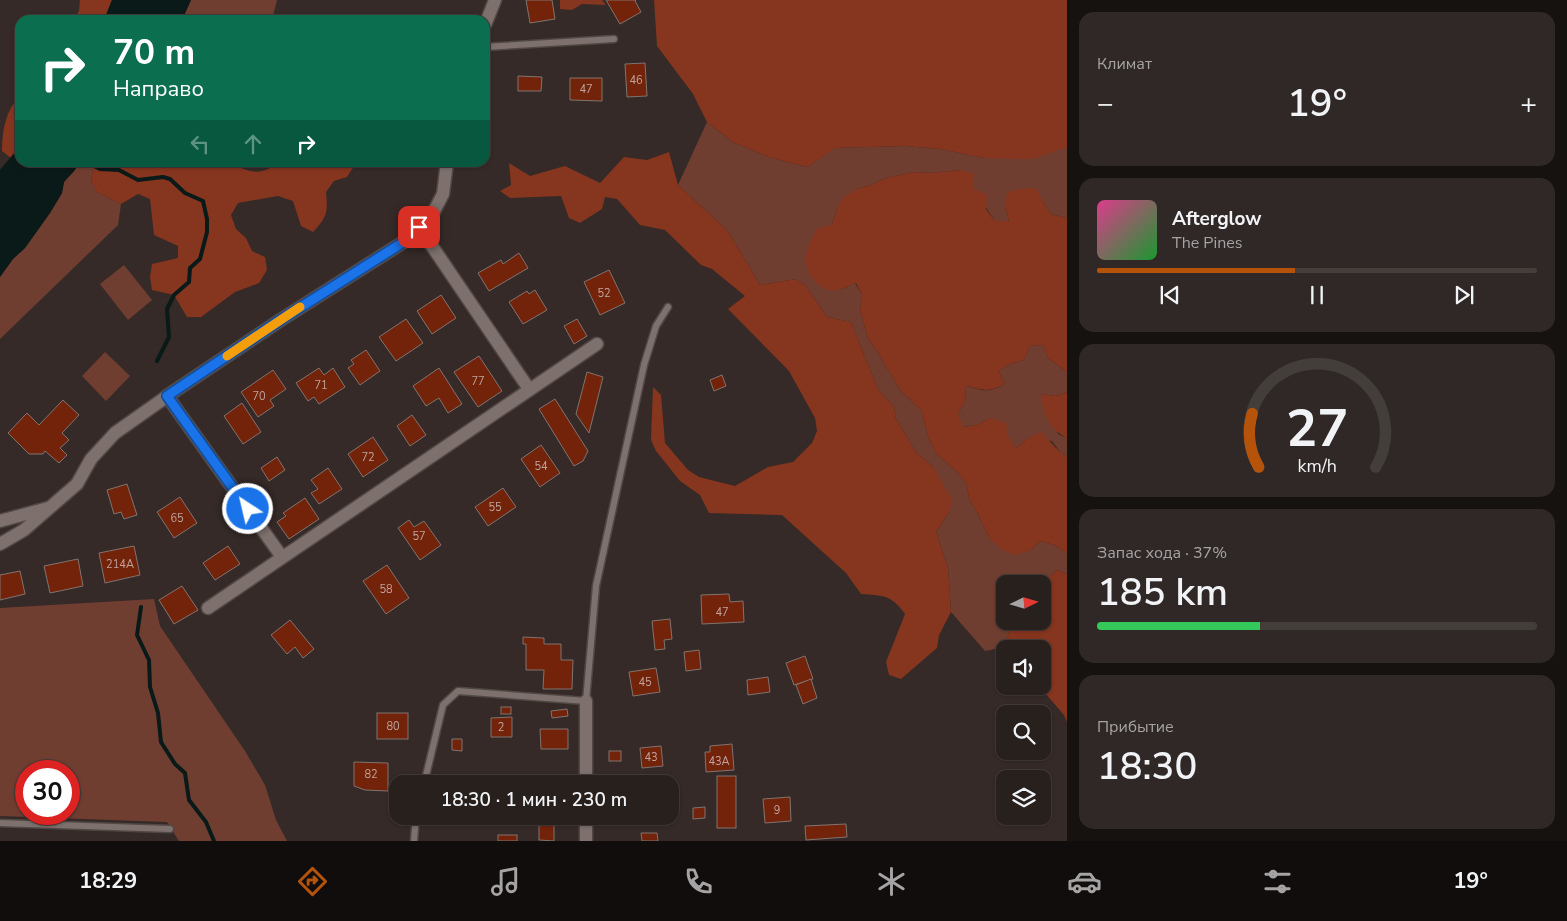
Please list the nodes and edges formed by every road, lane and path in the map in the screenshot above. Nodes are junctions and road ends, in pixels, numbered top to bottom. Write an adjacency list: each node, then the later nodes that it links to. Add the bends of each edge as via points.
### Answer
1 (495, 0): 2 (street)
2 (489, 15)
3 (614, 39): 4 (lane)
4 (490, 47)
5 (447, 167): 6 (street, via 443,194 431,217)
6 (419, 227): 9 (street); 10 (street, via 402,243)
7 (668, 307): 16 (lane, via 656,326 644,365 596,586)
8 (597, 344): 9 (street)
9 (529, 389): 14 (street)
10 (167, 396): 11 (street, via 115,433 91,459 77,484); 14 (street)
11 (51, 508): 12 (street); 13 (street)
12 (0, 521)
13 (0, 544)
14 (282, 557): 15 (street)
15 (208, 608)
16 (586, 702): 17 (lane, via 458,691 443,705); 18 (street)
17 (426, 775)
18 (586, 775)
19 (0, 823): 22 (lane)
20 (415, 825): 23 (lane)
21 (586, 825): 24 (street)
22 (170, 829)
23 (414, 841)
24 (586, 841)

